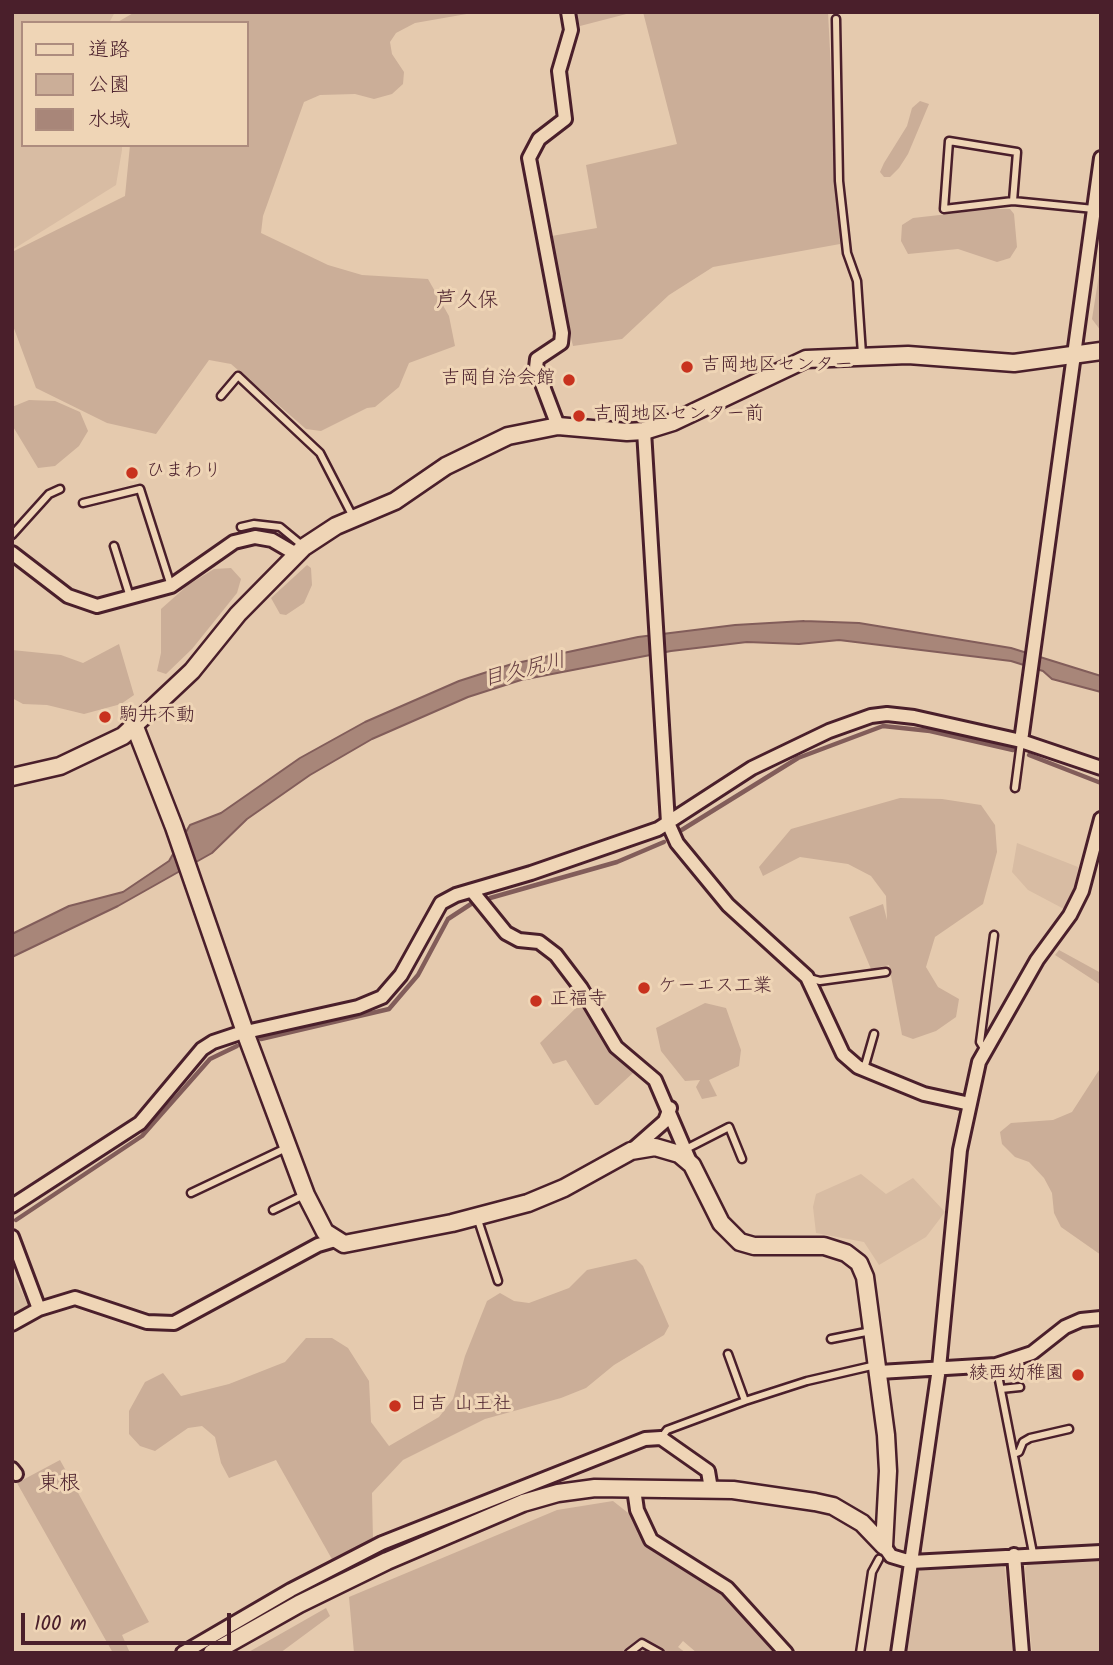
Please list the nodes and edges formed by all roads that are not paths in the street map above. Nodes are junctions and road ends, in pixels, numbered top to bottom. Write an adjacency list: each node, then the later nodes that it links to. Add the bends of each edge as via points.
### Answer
1 (568, 12): 10 (street, via 571,30 559,71 565,119 539,139 528,158 562,333 561,343 537,359 536,368)
2 (836, 19): 8 (lane, via 839,181 847,253 857,281)
3 (1101, 158): 5 (street)
4 (1013, 201): 4 (lane, via 944,209 949,141 1017,152); 5 (lane)
5 (1094, 209): 7 (street)
6 (1101, 351): 7 (street)
7 (1076, 353): 8 (street, via 1014,363); 23 (street)
8 (863, 356): 11 (street, via 806,359 673,422)
9 (220, 396): 14 (lane, via 238,376 320,453)
10 (558, 426): 11 (street); 14 (street, via 508,436 446,466 396,501)
11 (644, 431): 28 (street)
12 (60, 489): 16 (lane, via 48,494)
13 (83, 503): 20 (lane, via 140,489)
14 (353, 517): 18 (street)
15 (241, 527): 18 (lane, via 280,527)
16 (12, 535)
17 (114, 547): 21 (lane)
18 (300, 551): 20 (street, via 255,537 234,542); 22 (street)
19 (12, 553): 21 (street, via 82,603 97,606)
20 (171, 586): 21 (street)
21 (130, 597)
22 (135, 727): 25 (street, via 60,766); 33 (street)
23 (1021, 741): 24 (street); 26 (lane); 28 (street, via 914,717 871,716 752,768)
24 (1101, 768)
25 (12, 776)
26 (1014, 788)
27 (1101, 819): 35 (street, via 1082,891 1070,915)
28 (668, 823): 29 (street, via 609,848); 32 (street, via 677,843 728,905)
29 (472, 891): 33 (street, via 442,903 401,975 382,997 358,1007); 38 (street, via 506,933 549,948 581,988 616,1047 655,1080)
30 (994, 935): 35 (lane, via 980,1042)
31 (886, 972): 32 (lane, via 820,981)
32 (807, 977): 36 (street, via 843,1054)
33 (244, 1032): 39 (street); 45 (street, via 202,1049 139,1124)
34 (874, 1034): 36 (lane)
35 (985, 1050): 37 (street)
36 (863, 1070): 37 (street, via 924,1094)
37 (970, 1104): 59 (street, via 960,1150)
38 (670, 1108): 40 (street, via 665,1121); 41 (street)
39 (288, 1147): 43 (lane); 44 (street)
40 (631, 1151): 41 (street, via 655,1147); 47 (street, via 564,1188)
41 (682, 1151): 42 (lane, via 729,1128); 54 (street, via 721,1223 740,1241 754,1246 837,1248 859,1263)
42 (742, 1158)
43 (191, 1193)
44 (306, 1195): 46 (lane); 49 (street, via 325,1232)
45 (12, 1206)
46 (273, 1210)
47 (477, 1217): 49 (street, via 344,1244); 50 (lane)
48 (12, 1237): 51 (street)
49 (335, 1240): 51 (street, via 174,1322 147,1322 75,1298)
50 (498, 1281)
51 (39, 1309): 53 (street)
52 (1101, 1318): 57 (street, via 1065,1327 1032,1353)
53 (12, 1324)
54 (873, 1330): 55 (lane); 58 (street)
55 (831, 1339)
56 (728, 1354): 62 (lane)
57 (996, 1365): 59 (street); 61 (lane)
58 (878, 1368): 59 (street); 62 (lane, via 807,1381); 69 (street, via 888,1471)
59 (939, 1368): 73 (street)
60 (1020, 1387): 61 (lane)
61 (1001, 1389): 65 (lane)
62 (746, 1401): 64 (lane, via 667,1430)
63 (1069, 1429): 65 (lane, via 1030,1438)
64 (661, 1438): 67 (street, via 708,1471); 68 (street, via 645,1439)
65 (1014, 1454): 71 (lane)
66 (634, 1489): 67 (street); 68 (street, via 558,1493); 78 (street, via 637,1510 651,1540 727,1588)
67 (711, 1489): 69 (street, via 833,1506 862,1523)
68 (442, 1529): 74 (street, via 382,1543); 75 (street)
69 (882, 1552): 73 (street); 79 (lane, via 873,1572)
70 (1101, 1552): 71 (street)
71 (1033, 1553): 72 (street)
72 (1014, 1556): 73 (street); 81 (street)
73 (911, 1562): 80 (street)
74 (183, 1653)
75 (212, 1653)
76 (629, 1653): 77 (lane, via 642,1643)
77 (660, 1653)
78 (786, 1653)
79 (860, 1653)
80 (898, 1653)
81 (1023, 1653)

